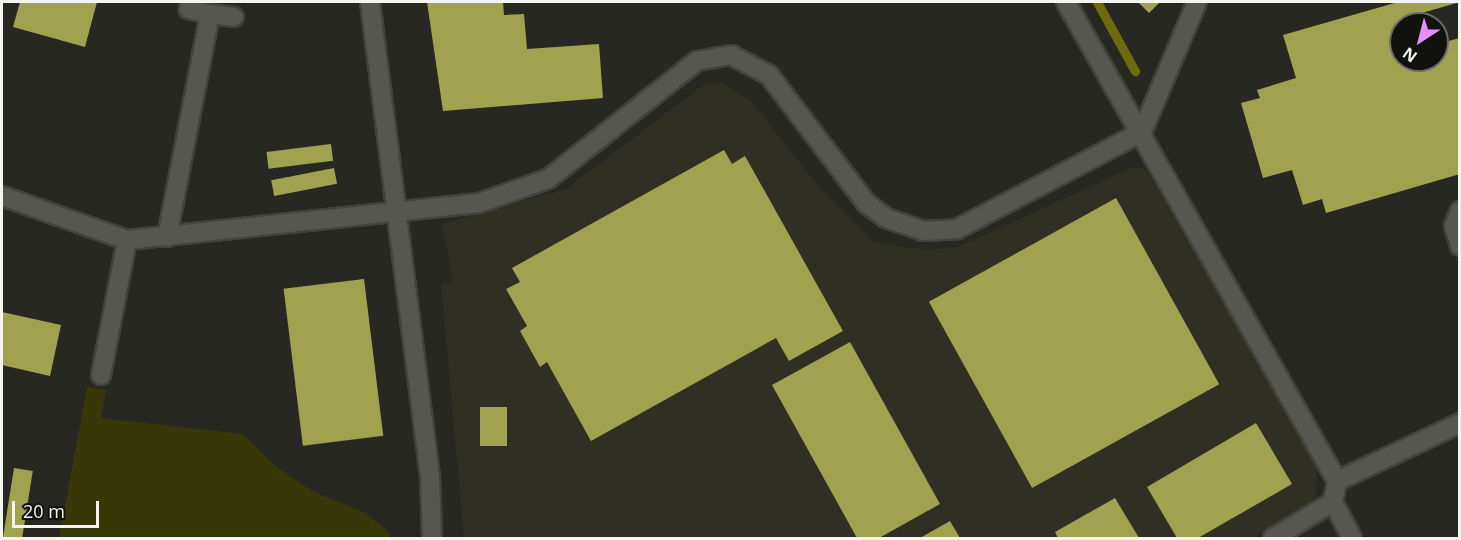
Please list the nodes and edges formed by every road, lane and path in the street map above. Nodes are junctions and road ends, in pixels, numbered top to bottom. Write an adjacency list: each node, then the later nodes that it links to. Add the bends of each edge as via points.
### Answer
1 (370, 2): 10 (street)
2 (1066, 2): 7 (street)
3 (1197, 2): 7 (street)
4 (189, 9): 5 (street)
5 (210, 14): 6 (street); 11 (street)
6 (234, 17)
7 (1142, 132): 10 (street, via 957,229 923,231 886,218 866,203 769,75 752,62 712,55 548,179 479,203); 16 (street)
8 (2, 196): 12 (street)
9 (1460, 211): 13 (street, via 1454,226)
10 (399, 212): 11 (street); 18 (street, via 430,474)
11 (167, 237): 12 (street)
12 (127, 240): 14 (street)
13 (1460, 246)
14 (101, 375)
15 (1460, 423): 16 (street)
16 (1337, 481): 17 (street)
17 (1333, 502): 19 (street); 20 (street)
18 (432, 538)
19 (1273, 538)
20 (1352, 538)

